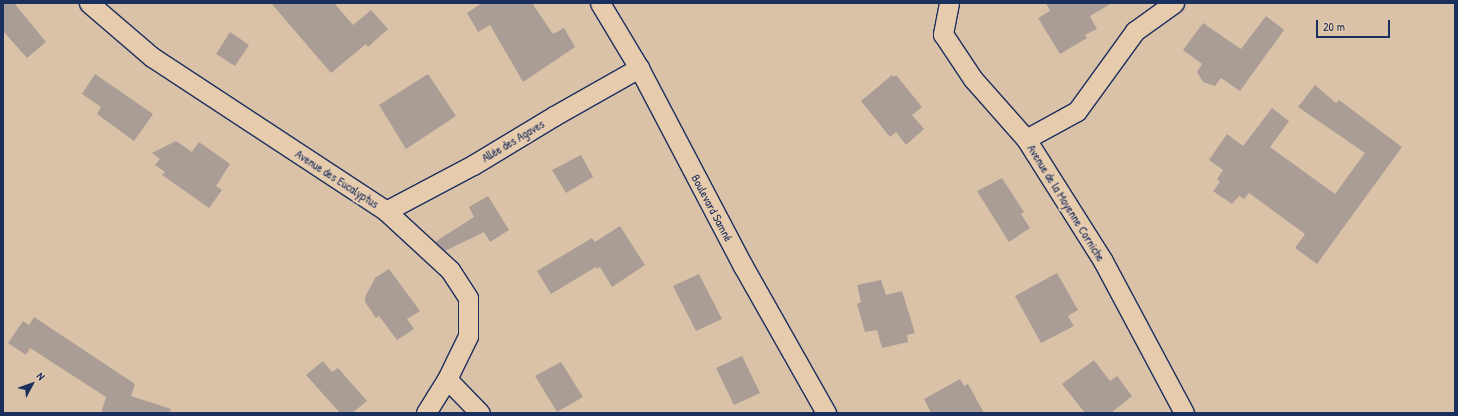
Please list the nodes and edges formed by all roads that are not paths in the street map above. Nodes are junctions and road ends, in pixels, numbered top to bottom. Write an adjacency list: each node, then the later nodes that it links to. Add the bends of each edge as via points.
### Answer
1 (89, 3): 7 (street, Avenue des Eucalyptus, via 152,57)
2 (600, 3): 5 (street, Boulevard Samné)
3 (949, 3): 6 (street, Avenue de la Moyenne Corniche, via 943,34 973,78)
4 (1174, 3): 6 (street, via 1135,31 1077,111)
5 (639, 68): 7 (street, Allée des Agaves, via 473,165); 11 (street, Boulevard Samné, via 743,266)
6 (1026, 139): 12 (street, Avenue de la Moyenne Corniche, via 1103,261)
7 (386, 211): 8 (street, Avenue des Eucalyptus, via 450,270 468,298 468,336)
8 (447, 379): 9 (street, Avenue des Eucalyptus); 10 (street)
9 (426, 413)
10 (480, 413)
11 (826, 413)
12 (1184, 413)

